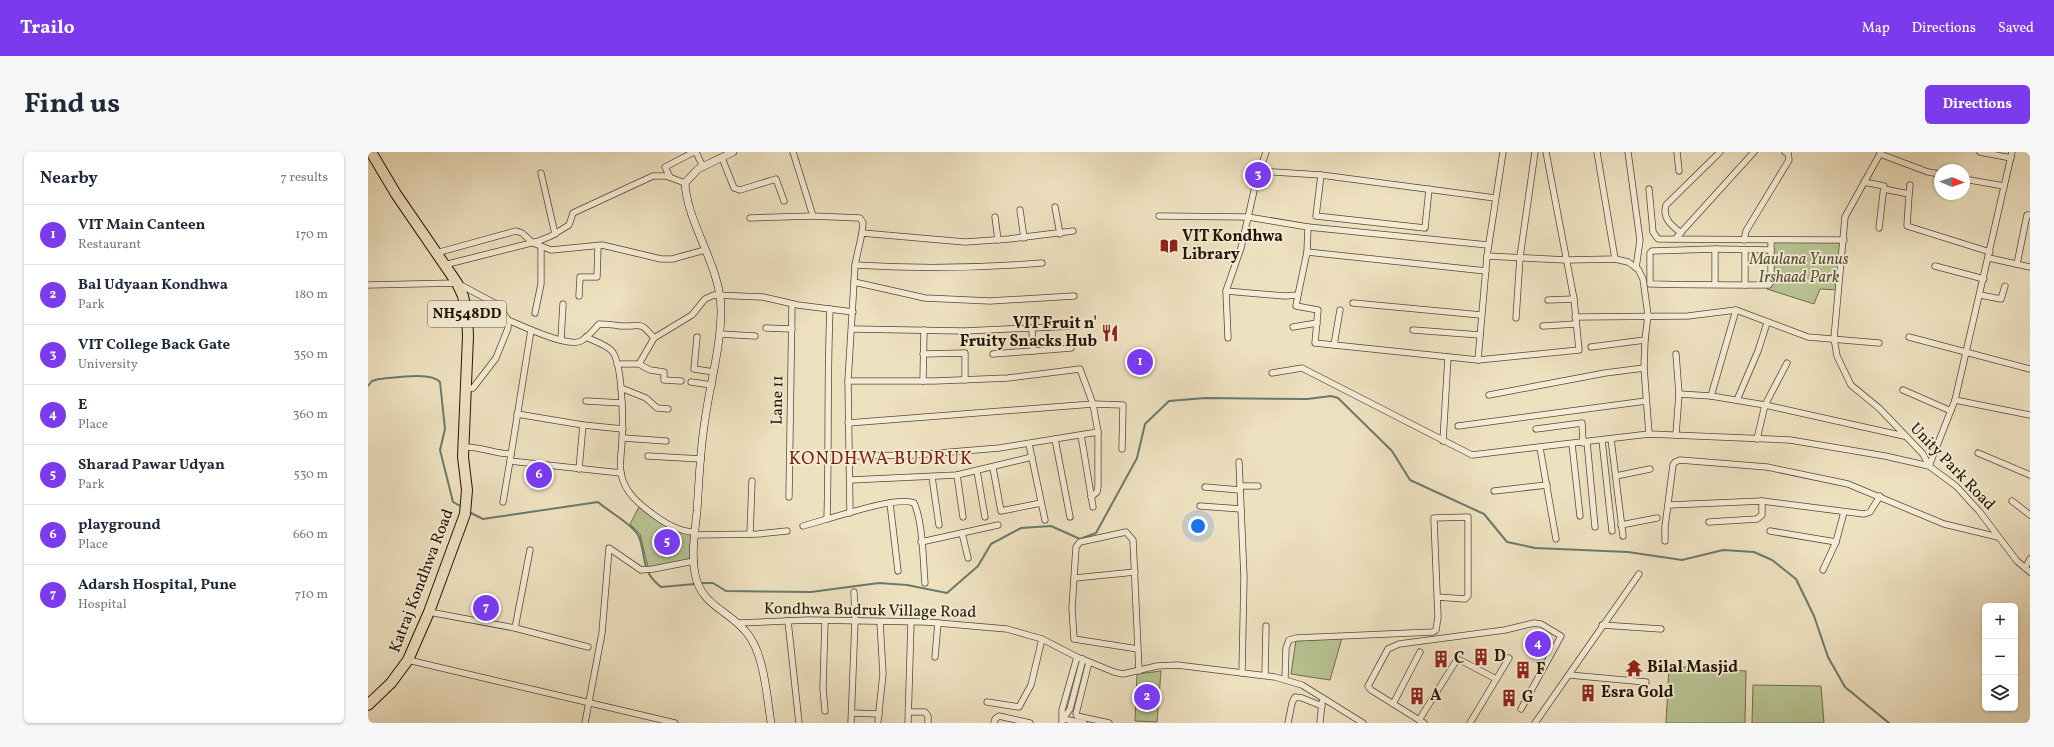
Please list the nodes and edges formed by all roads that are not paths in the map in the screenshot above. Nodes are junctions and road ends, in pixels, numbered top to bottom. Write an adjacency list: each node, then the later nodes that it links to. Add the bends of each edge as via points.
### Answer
1 (371, 152): 67 (highway, NH548DD)
2 (695, 152): 19 (street); 25 (street, via 665,167)
3 (733, 152): 18 (street)
4 (793, 152): 40 (street)
5 (1266, 152): 20 (street)
6 (1503, 152): 35 (street)
7 (1536, 152): 70 (street)
8 (1546, 152): 72 (street)
9 (1597, 152): 71 (street)
10 (1628, 152): 79 (street, via 1640,240)
11 (1677, 152): 21 (street)
12 (1720, 152): 48 (street, via 1666,205 1664,211 1667,222)
13 (1754, 152): 48 (street)
14 (1785, 152): 55 (street, via 1788,153 1789,160 1746,231)
15 (1980, 152): 17 (street)
16 (1880, 153): 22 (street); 28 (street, Unity Park Road)
17 (2011, 155): 30 (street)
18 (722, 158): 19 (street); 36 (street, via 734,188 740,190 776,179)
19 (703, 166): 27 (street)
20 (1260, 171): 24 (street); 43 (street)
21 (1679, 171)
22 (1934, 173)
23 (541, 174): 50 (street)
24 (1321, 175): 31 (street); 31 (street, via 1316,216 1425,228)
25 (670, 177): 27 (street); 50 (street, via 653,176 591,204 573,213 569,225)
26 (1970, 180): 30 (street)
27 (685, 182): 62 (street)
28 (1864, 182): 33 (street, via 1884,186); 57 (street, Unity Park Road, via 1845,216)
29 (1910, 185): 34 (street)
30 (2004, 186): 68 (street)
31 (1429, 189): 35 (street)
32 (1649, 189): 53 (street, via 1654,236 1658,239)
33 (1884, 189): 34 (street); 46 (street)
34 (1909, 194): 68 (street, via 1908,226)
35 (1495, 198): 59 (street)
36 (784, 201)
37 (1055, 207): 51 (street)
38 (1020, 210): 52 (street)
39 (2030, 215): 74 (street, via 2027,215)
40 (813, 216): 44 (street); 49 (street, via 860,218 863,223)
41 (1159, 216): 43 (street)
42 (995, 217): 54 (street)
43 (1248, 217): 45 (street); 88 (street, via 1241,248)
44 (750, 218)
45 (1308, 226): 59 (street); 66 (street)
46 (1878, 228)
47 (1073, 231): 51 (street)
48 (1680, 232): 53 (street)
49 (862, 233): 54 (street, via 965,242); 76 (street)
50 (555, 234): 58 (street)
51 (1060, 234): 52 (street)
52 (1024, 238): 54 (street)
53 (1676, 239): 55 (street)
54 (998, 240)
55 (1744, 240): 56 (street)
56 (1771, 240): 57 (street); 65 (street)
57 (1844, 240): 130 (street, Unity Park Road)
58 (533, 243): 60 (street); 67 (street, via 516,231); 75 (street)
59 (1488, 245): 69 (street)
60 (541, 246): 61 (street, via 551,250); 103 (street, via 541,284)
61 (598, 246): 62 (street, via 661,259 672,259); 91 (street, via 597,277 580,277)
62 (705, 250): 92 (street)
63 (1714, 250): 64 (street); 85 (street); 85 (street, via 1652,251 1648,256 1650,284)
64 (1745, 250): 65 (street); 86 (street)
65 (1771, 250): 86 (street, via 1770,284)
66 (1307, 252): 80 (street); 89 (street)
67 (436, 253): 75 (highway, NH548DD)
68 (1989, 255): 74 (street); 81 (street)
69 (1487, 256): 70 (street); 80 (street)
70 (1520, 258): 72 (street); 107 (street)
71 (1615, 258): 72 (street); 79 (street)
72 (1566, 260): 94 (street)
73 (1042, 263): 76 (street, via 913,269)
74 (2017, 264): 78 (street)
75 (444, 265): 83 (highway, NH548DD)
76 (855, 265): 82 (street)
77 (1935, 266): 81 (street)
78 (2030, 267)
79 (1636, 268): 105 (street, via 1643,279)
80 (1486, 271): 104 (street)
81 (1984, 279): 90 (street)
82 (854, 282): 93 (street, via 925,298 990,301); 102 (street)
83 (457, 283): 84 (street); 108 (street, via 498,305); 158 (highway, NH548DD, via 467,314)
84 (368, 285)
85 (1715, 285): 86 (street)
86 (1745, 285)
87 (2005, 286): 90 (street, via 2001,299)
88 (1226, 292): 89 (street); 129 (street)
89 (1298, 295): 110 (street, via 1296,306 1318,310)
90 (1980, 295): 138 (street)
91 (579, 296)
92 (720, 296): 98 (street, via 755,296); 122 (street); 128 (street, via 714,295 705,299 692,315)
93 (1074, 296)
94 (1574, 298): 95 (street); 106 (street)
95 (1548, 300)
96 (1353, 303): 104 (street)
97 (563, 304): 131 (street)
98 (792, 304): 99 (street); 116 (street, Lane 11)
99 (830, 309): 102 (street); 242 (street)
100 (1340, 310): 134 (street)
101 (1736, 310): 105 (street, via 1688,316); 109 (street); 162 (street)
102 (853, 312): 117 (street)
103 (534, 313)
104 (1481, 315): 123 (street)
105 (1648, 315): 106 (street); 132 (street)
106 (1575, 317): 111 (street)
107 (1516, 318)
108 (508, 320): 119 (street); 158 (street, via 508,328 496,358 472,388)
109 (1767, 322): 130 (street, via 1808,337 1822,340); 163 (street, via 1758,351)
110 (1317, 323): 114 (street); 134 (street, via 1315,343)
111 (1576, 324): 113 (street); 143 (street, via 1579,350)
112 (1074, 326): 118 (street)
113 (1543, 326)
114 (1293, 327)
115 (766, 328): 116 (street)
116 (792, 329): 223 (street, Lane 11)
117 (852, 329): 120 (street); 155 (street)
118 (1032, 329): 120 (street); 137 (street)
119 (532, 330): 131 (street); 172 (street)
120 (924, 330): 139 (street)
121 (1413, 330): 123 (street)
122 (720, 334): 124 (street); 149 (street)
123 (1480, 335): 143 (street)
124 (755, 336)
125 (586, 337): 128 (street, via 599,324 638,324 646,328); 131 (street, via 580,342); 145 (street, via 612,351)
126 (697, 337): 149 (street, via 694,369)
127 (1909, 337): 138 (street)
128 (654, 338): 146 (street)
129 (1228, 338)
130 (1834, 338): 133 (street); 183 (street, Unity Park Road, via 1837,356 1851,385 1879,408)
131 (561, 340)
132 (1645, 340): 135 (street); 147 (street)
133 (1878, 343)
134 (1334, 345): 142 (street)
135 (1591, 347)
136 (1071, 348): 137 (street)
137 (1032, 350): 140 (street)
138 (1967, 352): 148 (street); 164 (street)
139 (923, 354): 151 (street, via 965,353); 153 (street)
140 (993, 354)
141 (1676, 354): 160 (street)
142 (1448, 357): 143 (street); 190 (street)
143 (1478, 360)
144 (1787, 363): 169 (street)
145 (617, 364): 146 (street); 157 (street)
146 (639, 364): 152 (street, via 650,370 664,372 664,380)
147 (1644, 368): 161 (street); 166 (street)
148 (2030, 370)
149 (714, 372): 156 (street)
150 (1272, 373): 190 (street, via 1302,368)
151 (965, 380): 153 (street); 168 (street, via 1008,378 1080,369)
152 (681, 381)
153 (923, 381): 155 (street)
154 (691, 382): 156 (street)
155 (848, 382): 174 (street)
156 (712, 385): 202 (street)
157 (621, 388): 167 (street); 170 (street, via 646,398 657,408)
158 (465, 389): 194 (highway, NH548DD)
159 (1903, 390): 171 (street)
160 (1679, 394): 162 (street); 181 (street)
161 (1489, 395)
162 (1710, 396): 163 (street)
163 (1737, 400): 169 (street)
164 (1955, 400): 171 (street); 173 (street)
165 (586, 401): 167 (street)
166 (1646, 401): 176 (street); 180 (street)
167 (622, 403): 177 (street)
168 (1093, 404): 174 (street); 179 (street); 196 (street, via 1124,404)
169 (1765, 405): 183 (street); 187 (street)
170 (668, 409)
171 (1952, 411): 205 (street)
172 (517, 414): 175 (street); 198 (street)
173 (2030, 415)
174 (848, 423): 200 (street)
175 (584, 425): 177 (street); 207 (street)
176 (1458, 426)
177 (623, 429): 184 (street)
178 (1536, 429): 191 (street, via 1582,423)
179 (1098, 432): 182 (street); 224 (street, via 1098,486 1097,492)
180 (1649, 434): 181 (street); 186 (street)
181 (1676, 434): 187 (street)
182 (1081, 435): 185 (street); 224 (street)
183 (1904, 436): 205 (street, Unity Park Road, via 1923,454)
184 (622, 438): 189 (street); 210 (street)
185 (1055, 439): 192 (street); 240 (street)
186 (1611, 439): 188 (street); 213 (street)
187 (1758, 439): 205 (street, via 1817,444)
188 (1602, 440): 191 (street); 252 (street)
189 (666, 441)
190 (1443, 441): 195 (street, via 1475,455)
191 (1585, 442): 193 (street); 249 (street)
192 (1030, 444): 200 (street, via 915,455); 201 (street)
193 (1572, 444): 195 (street); 237 (street)
194 (464, 447): 198 (street, via 472,446); 275 (highway, Katraj Kondhwa Road / NH548DD, via 467,502 465,514)
195 (1540, 448): 217 (street)
196 (1122, 449)
197 (1978, 453): 211 (street)
198 (511, 454): 203 (street)
199 (648, 456): 202 (street)
200 (849, 456): 215 (street)
201 (1032, 457): 206 (street); 229 (street)
202 (701, 459): 254 (street)
203 (510, 462): 207 (street); 227 (street)
204 (1239, 462): 220 (street)
205 (1929, 466): 257 (street, Unity Park Road, via 1956,486)
206 (993, 468): 209 (street); 229 (street, via 1001,510)
207 (580, 469): 210 (street)
208 (1650, 469): 213 (street)
209 (977, 471): 212 (street); 239 (street)
210 (620, 473): 254 (street, via 637,503 666,524)
211 (2030, 475)
212 (957, 476): 214 (street); 238 (street)
213 (1616, 476): 247 (street)
214 (932, 477): 215 (street); 245 (street)
215 (850, 480): 235 (street)
216 (752, 481): 255 (street)
217 (1547, 485): 221 (street); 258 (street)
218 (1258, 486): 220 (street)
219 (1205, 487): 220 (street)
220 (1240, 488): 233 (street)
221 (1494, 491)
222 (1880, 496): 230 (street, via 1848,484 1767,467 1680,460 1673,465); 234 (street, via 1870,512); 257 (street, via 1944,524)
223 (788, 497)
224 (1091, 497): 232 (street)
225 (1762, 501): 230 (street); 234 (street); 244 (street, via 1762,515 1757,519)
226 (2012, 501): 236 (street)
227 (503, 502)
228 (890, 503): 235 (street); 260 (street, via 908,500 914,503); 268 (street)
229 (1041, 503): 243 (street)
230 (1669, 505): 259 (street)
231 (1200, 506): 233 (street)
232 (1093, 507)
233 (1241, 510): 297 (street, via 1244,577)
234 (1844, 512): 261 (street)
235 (850, 513): 242 (street)
236 (2030, 515)
237 (1580, 516)
238 (963, 517)
239 (985, 517)
240 (1070, 517)
241 (1656, 518): 247 (street)
242 (828, 519): 248 (street)
243 (1045, 520)
244 (1709, 522)
245 (939, 525)
246 (998, 525): 253 (street)
247 (1621, 525): 256 (street)
248 (803, 526)
249 (1595, 527)
250 (787, 531): 255 (street)
251 (1770, 531): 261 (street)
252 (1612, 532)
253 (962, 533): 260 (street); 263 (street)
254 (695, 534): 255 (street); 265 (street)
255 (750, 534)
256 (1622, 536)
257 (1999, 537): 267 (street, Unity Park Road, via 2017,561)
258 (1556, 539)
259 (1665, 541)
260 (921, 542): 272 (street)
261 (1836, 542): 266 (street)
262 (530, 550): 285 (street)
263 (968, 558)
264 (2030, 559): 267 (street)
265 (694, 561): 281 (street, via 699,590 713,605); 305 (street, via 643,570 609,548 602,633)
266 (1823, 570)
267 (2028, 570)
268 (898, 571)
269 (1135, 572): 271 (street); 271 (street, via 1133,540 1126,532 1080,542 1076,547); 289 (street)
270 (1639, 574): 284 (street)
271 (1075, 578): 289 (street, via 1072,608 1074,639)
272 (925, 583)
273 (854, 592): 278 (street)
274 (1437, 597): 274 (street, via 1465,599 1468,596 1467,517 1434,518); 300 (street, via 1438,625 1433,632 1289,640 1286,648)
275 (429, 612): 285 (street); 294 (highway, Katraj Kondhwa Road / NH548DD)
276 (788, 620): 277 (street, Kondhwa Budruk Village Road); 281 (street, Kondhwa Budruk Village Road); 320 (street)
277 (825, 621): 278 (street, Kondhwa Budruk Village Road); 310 (street)
278 (855, 621): 279 (street, Kondhwa Budruk Village Road); 312 (street)
279 (880, 622): 280 (street, Kondhwa Budruk Village Road); 313 (street, via 882,674)
280 (911, 622): 282 (street, Kondhwa Budruk Village Road); 311 (street)
281 (738, 623): 319 (street, via 755,646)
282 (938, 623): 287 (street, Kondhwa Budruk Village Road, via 1008,629); 291 (street)
283 (1266, 626): 298 (street)
284 (1602, 626): 286 (street); 299 (street)
285 (515, 628): 288 (street)
286 (1661, 629)
287 (1042, 639): 292 (street, Kondhwa Budruk Village Road); 304 (street, via 1031,685 1019,707)
288 (588, 647)
289 (1138, 648): 296 (street)
290 (1420, 652): 306 (street)
291 (935, 657)
292 (1080, 658): 295 (street, Kondhwa Budruk Village Road); 315 (street, via 1062,710)
293 (1509, 658): 301 (street)
294 (408, 660): 305 (street); 307 (highway, Katraj Kondhwa Road / NH548DD, via 391,683)
295 (1089, 662): 296 (street, Kondhwa Budruk Village Road, via 1118,673); 327 (street, via 1076,714)
296 (1139, 671): 297 (street, Kondhwa Budruk Village Road, via 1157,666 1177,665)
297 (1242, 673): 298 (street, Kondhwa Budruk Village Road)
298 (1265, 675): 300 (street, Kondhwa Budruk Village Road)
299 (1569, 675): 302 (street); 332 (street)
300 (1285, 679): 303 (street, Kondhwa Budruk Village Road, via 1302,685)
301 (1496, 679): 316 (street, via 1460,660 1456,661); 331 (street)
302 (1646, 682)
303 (1322, 698): 308 (street); 330 (street, Kondhwa Budruk Village Road)
304 (987, 702)
305 (589, 703): 317 (street); 318 (street)
306 (1393, 704): 309 (street, via 1368,686 1388,650 1394,645 1541,624 1561,636); 316 (street)
307 (368, 705)
308 (1322, 706): 328 (street, via 1295,697); 329 (street)
309 (1521, 708)
310 (825, 711)
311 (909, 712): 322 (street); 323 (street, via 925,712)
312 (852, 713): 313 (street); 321 (street)
313 (879, 714): 314 (street)
314 (878, 721)
315 (1063, 721): 326 (street)
316 (1421, 721)
317 (584, 723)
318 (675, 723)
319 (771, 723)
320 (798, 723)
321 (851, 723)
322 (908, 723)
323 (928, 723)
324 (994, 723): 325 (street, via 999,716)
325 (1030, 723)
326 (1084, 723)
327 (1109, 723)
328 (1288, 723)
329 (1320, 723)
330 (1363, 723)
331 (1470, 723)
332 (1535, 723)

